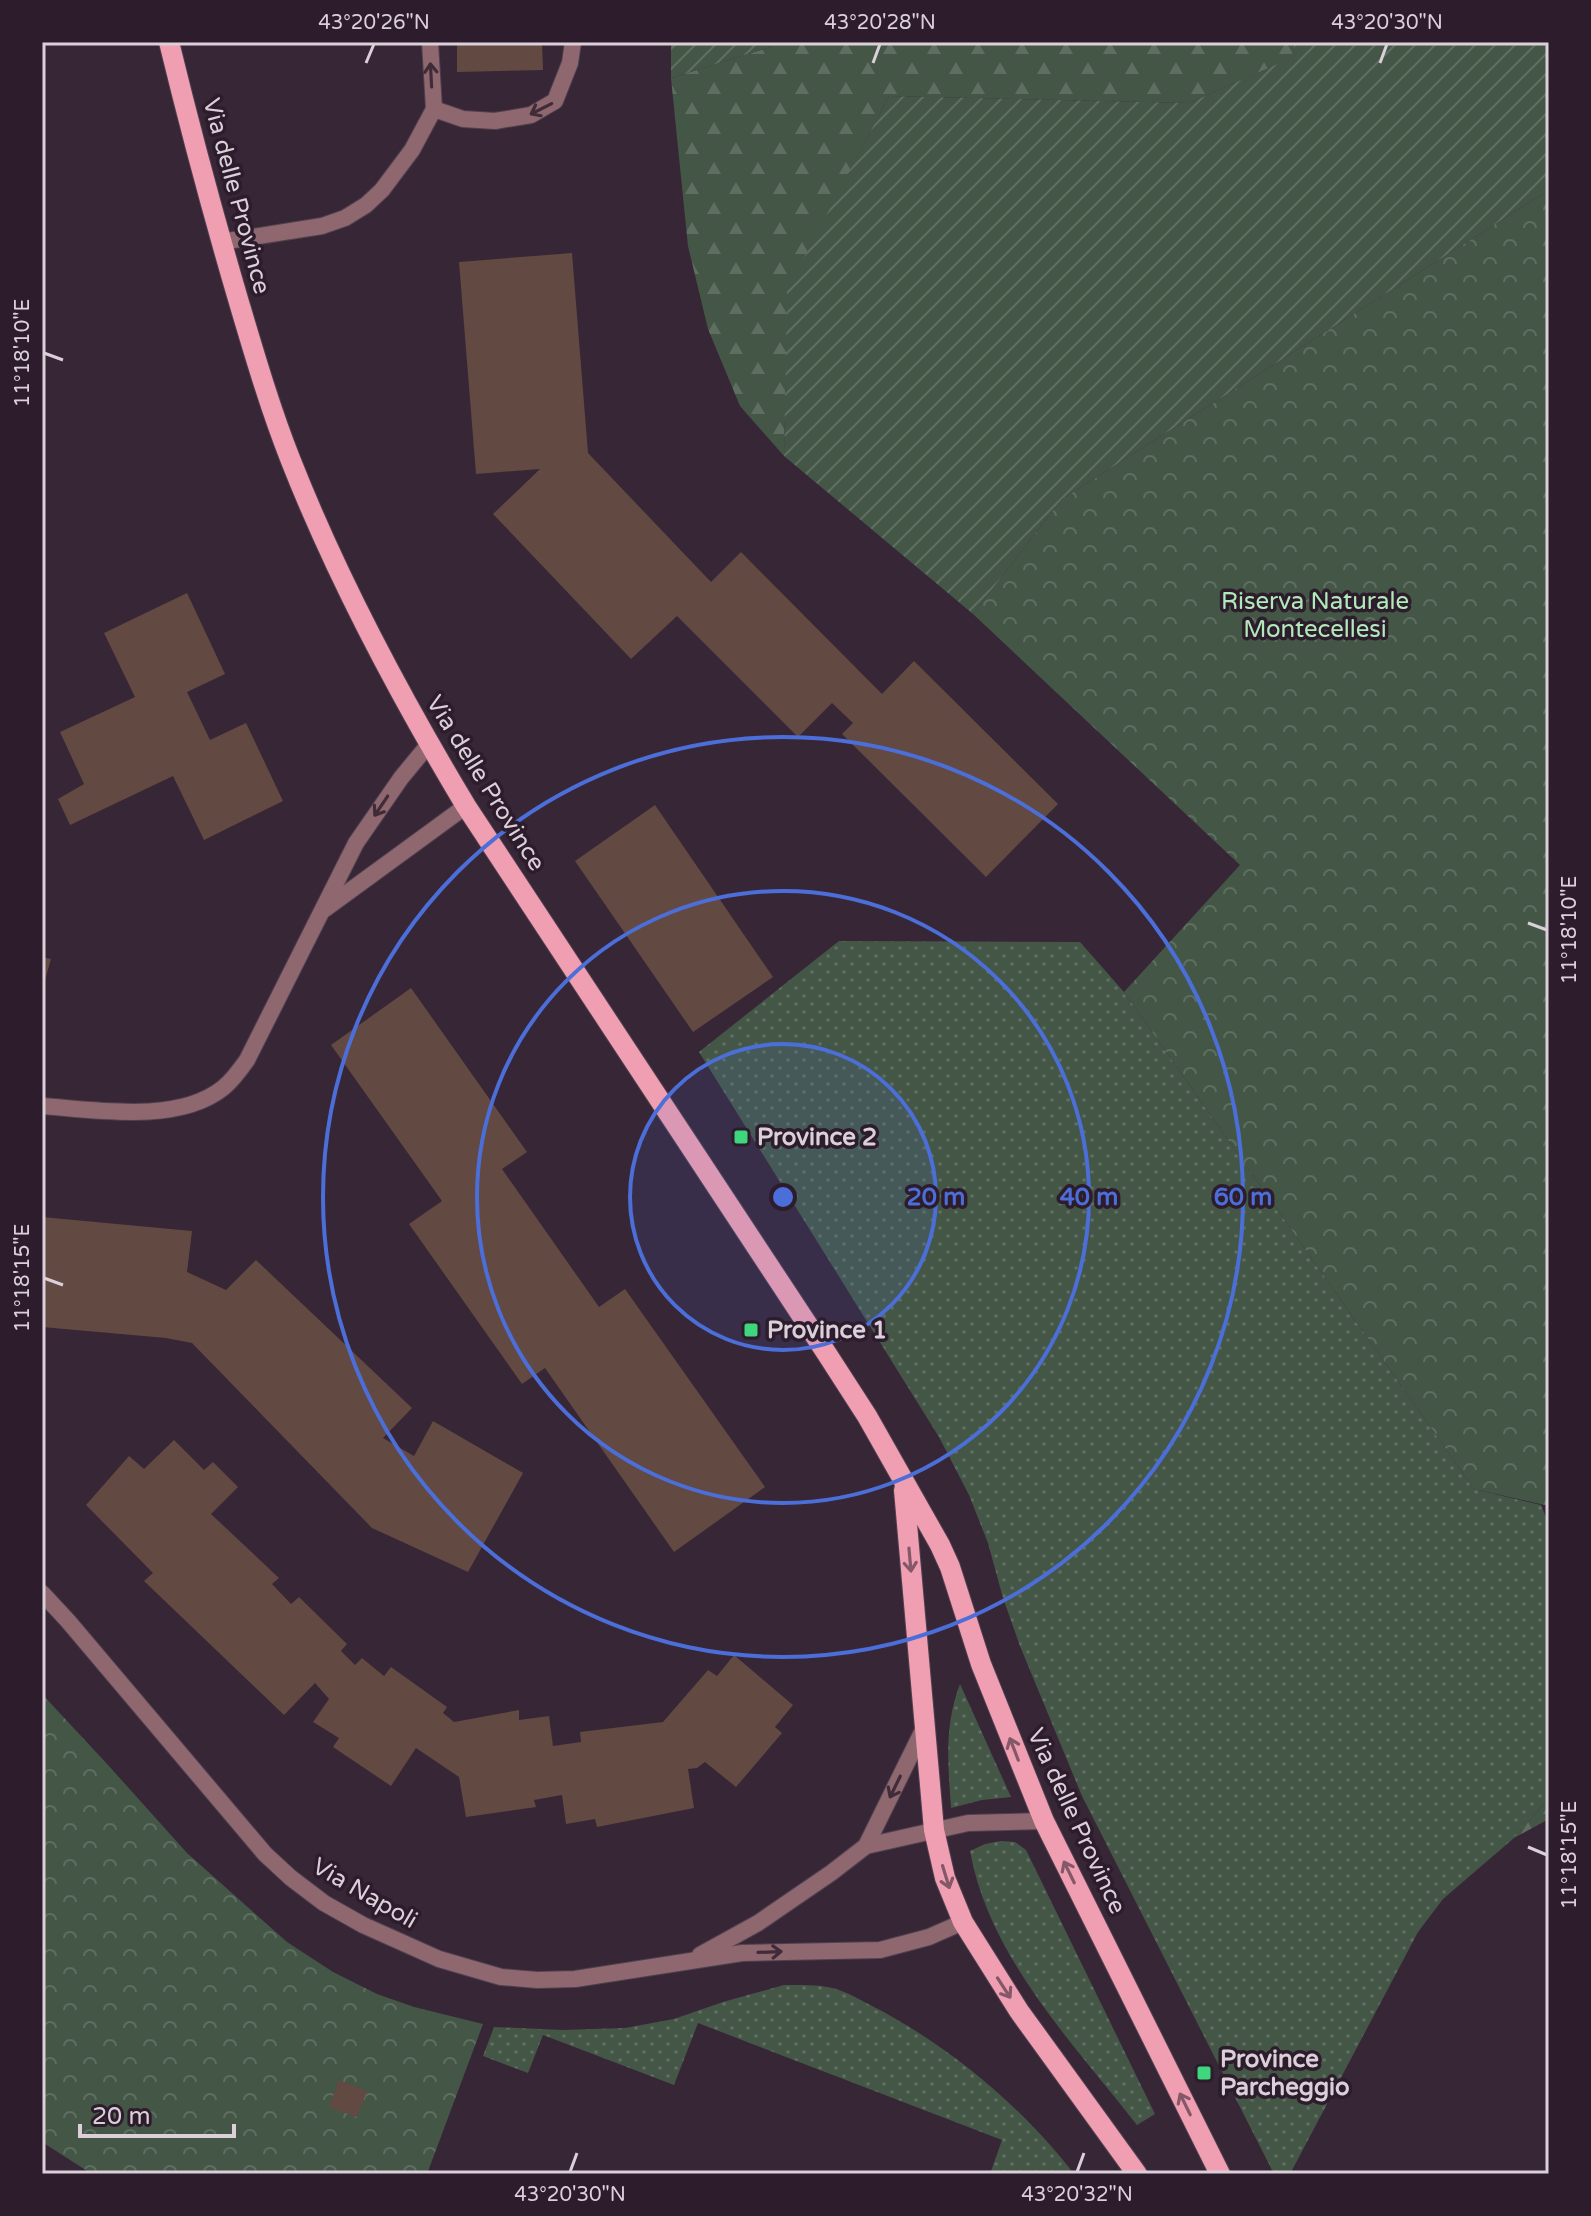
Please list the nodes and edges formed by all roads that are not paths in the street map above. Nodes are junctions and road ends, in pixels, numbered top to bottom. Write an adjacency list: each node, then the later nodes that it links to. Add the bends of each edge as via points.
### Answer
1 (169, 42): 5 (main road, Via delle Province)
2 (430, 42): 4 (street, one-way to 2)
3 (573, 42): 4 (street, one-way to 4, via 555,101 531,115 495,121 463,119)
4 (434, 109): 5 (street, via 397,173 366,205 322,226)
5 (221, 242): 6 (main road, Via delle Province, via 291,462)
6 (429, 744): 7 (main road, Via delle Province); 8 (street, one-way to 8, via 356,843)
7 (466, 806): 8 (street); 10 (main road, Via delle Province, via 795,1303)
8 (323, 910): 9 (street, via 247,1060 222,1089 169,1110)
9 (42, 1106)
10 (904, 1482): 12 (main road, Via delle Province, one-way to 12); 13 (main road, Via delle Province, one-way to 10, via 981,1664 950,1567)
11 (42, 1593): 17 (street, Via Napoli, via 265,1854 324,1903 363,1925 439,1959 501,1977 575,1979)
12 (924, 1728): 14 (main road, Via delle Province); 15 (street, Via Napoli, one-way to 15)
13 (1044, 1821): 14 (street, Via Napoli, via 980,1822); 19 (main road, Via delle Province, one-way to 13)
14 (934, 1830): 15 (street, Via Napoli); 16 (main road, Via delle Province, one-way to 16)
15 (866, 1846): 17 (street, Via Napoli, via 770,1915)
16 (963, 1922): 17 (street, Via Napoli, one-way to 16, via 880,1950); 18 (main road, Via delle Province, one-way to 18, via 1019,2011)
17 (692, 1959)
18 (1137, 2174)
19 (1220, 2174)

